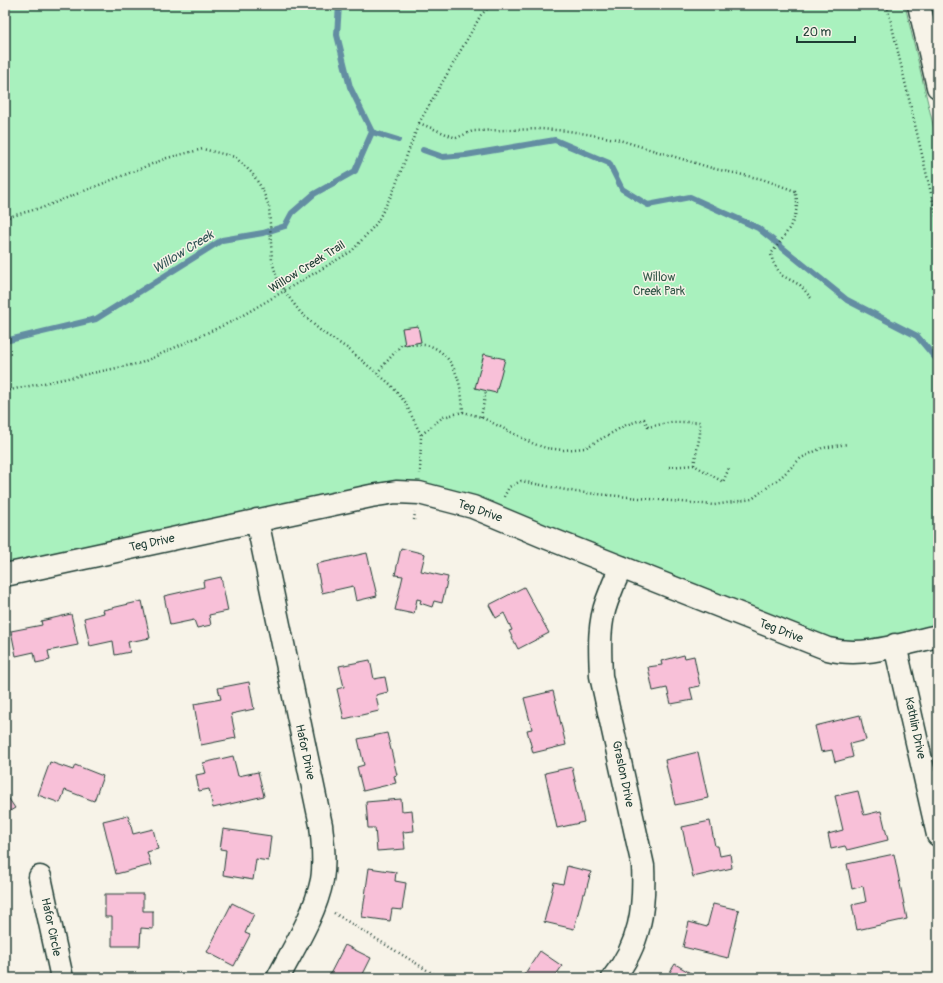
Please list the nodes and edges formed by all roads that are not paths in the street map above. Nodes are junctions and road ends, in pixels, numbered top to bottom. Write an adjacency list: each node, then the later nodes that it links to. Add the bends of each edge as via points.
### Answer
1 (919, 5): 2 (street)
2 (938, 87)
3 (256, 520): 4 (street, Teg Drive, via 371,496 396,492 419,493 473,507); 5 (street, Teg Drive); 11 (street, Hafor Drive, via 321,825 324,852 322,880 315,906)
4 (621, 567): 7 (street, Teg Drive, via 828,649 860,653); 12 (street, Graslon Drive, via 603,615 600,645 601,676 643,866 644,894 640,926 634,943)
5 (5, 575)
6 (938, 636): 7 (street, Teg Drive)
7 (895, 645): 8 (street, Kathlin Drive)
8 (938, 835)
9 (40, 877): 10 (street, Hafor Circle)
10 (62, 978)
11 (278, 978)
12 (613, 978)

